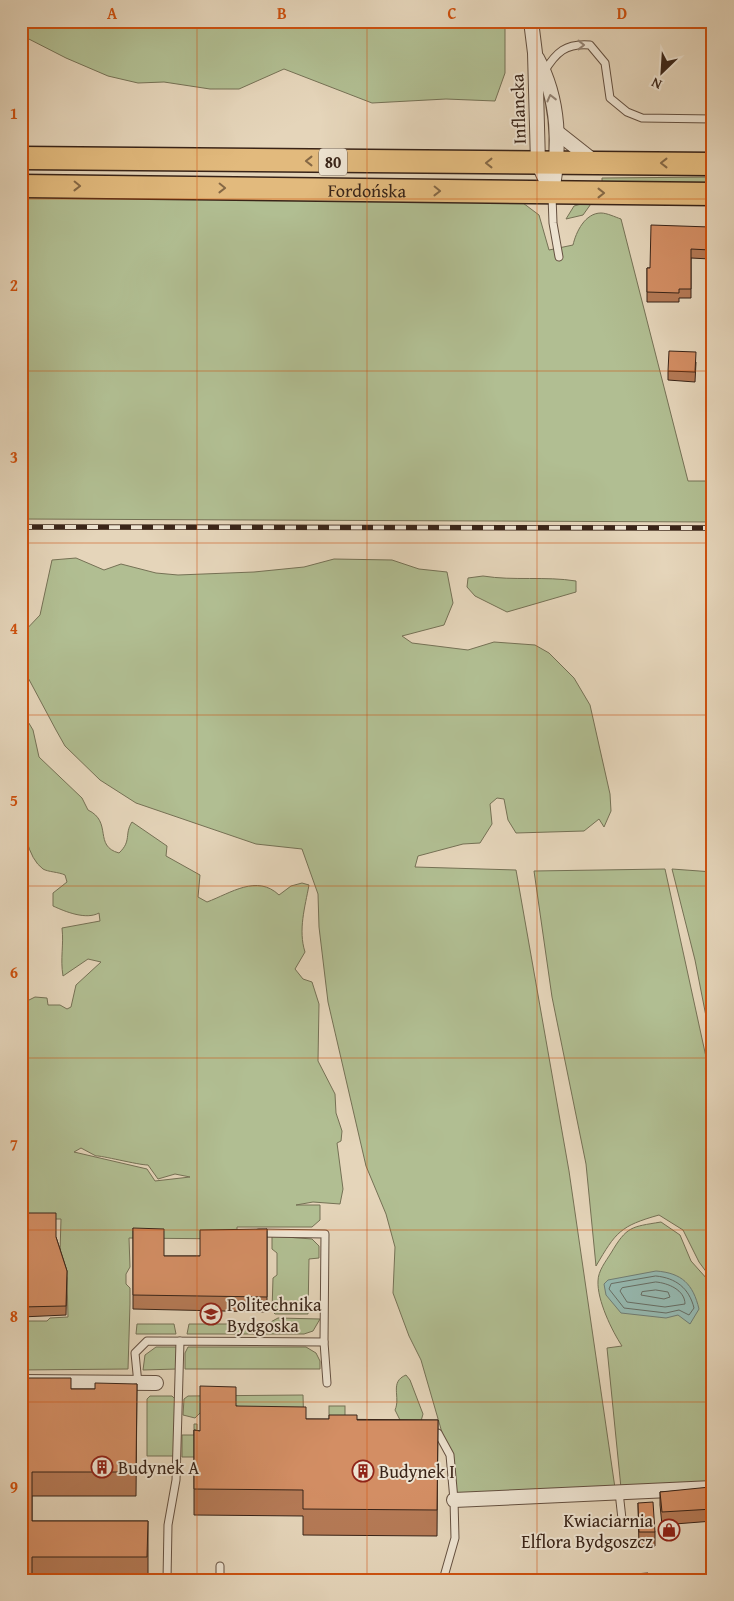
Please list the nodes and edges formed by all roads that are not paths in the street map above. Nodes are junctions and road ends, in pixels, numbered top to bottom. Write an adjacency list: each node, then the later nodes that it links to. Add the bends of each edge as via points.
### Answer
1 (531, 21): 2 (street, Inflancka)
2 (534, 53): 3 (street, Inflancka); 7 (street, Inflancka)
3 (544, 72): 4 (lane, one-way to 4, via 558,52 570,46 590,45 605,63 610,98 627,112 642,118); 5 (street, Inflancka, one-way to 3)
4 (713, 119)
5 (558, 133): 7 (street, Inflancka); 8 (street)
6 (26, 158): 7 (main road, Fordońska / 80, one-way to 6)
7 (548, 163): 8 (main road, Fordońska / 80); 11 (street)
8 (597, 163): 9 (main road, Fordońska / 80, one-way to 8)
9 (713, 164)
10 (25, 186): 11 (main road, Fordońska / 80, one-way to 11)
11 (552, 193): 12 (main road, Fordońska / 80, one-way to 12); 13 (lane)
12 (713, 194)
13 (559, 257)
14 (256, 1233): 16 (lane, via 325,1234)
15 (180, 1341): 16 (lane); 20 (lane, via 147,1341 135,1353); 27 (lane, via 176,1480 168,1525)
16 (324, 1342): 19 (lane)
17 (21, 1382): 20 (street)
18 (156, 1383): 20 (street)
19 (326, 1383)
20 (138, 1384)
21 (419, 1432): 24 (lane, via 438,1433 450,1455)
22 (713, 1488): 23 (street)
23 (619, 1492): 24 (street); 25 (lane)
24 (454, 1500): 29 (lane, via 455,1538)
25 (622, 1519)
26 (220, 1566): 28 (lane)
27 (167, 1580)
28 (220, 1580)
29 (443, 1580)

